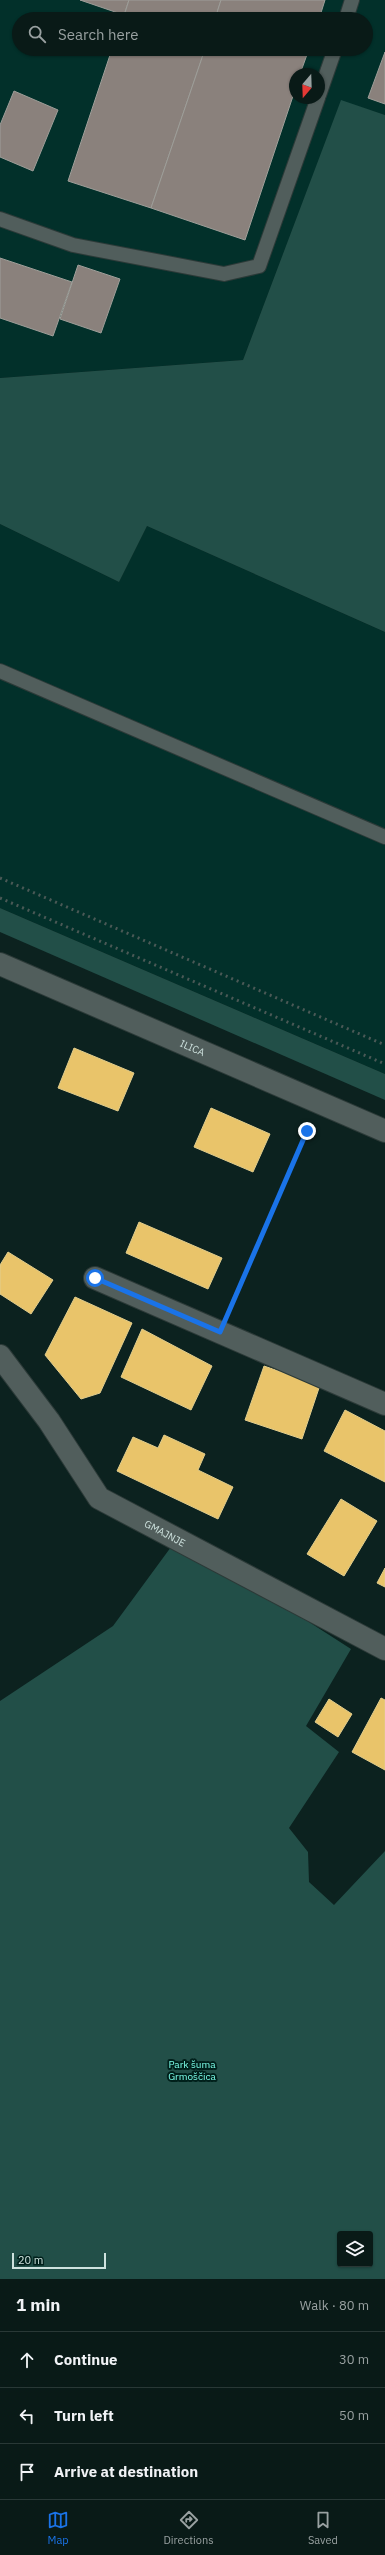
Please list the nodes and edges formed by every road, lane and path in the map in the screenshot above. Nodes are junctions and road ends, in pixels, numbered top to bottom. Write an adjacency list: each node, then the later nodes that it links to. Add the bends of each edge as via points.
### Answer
1 (352, 0): 2 (lane)
2 (348, 12)
3 (333, 56): 4 (lane)
4 (325, 77)
5 (316, 104): 6 (lane, via 259,266 224,274 73,245)
6 (0, 219)
7 (0, 671): 8 (lane)
8 (385, 838)
9 (0, 964): 11 (street, ILICA)
10 (307, 1131): 13 (path)
11 (385, 1131)
12 (95, 1278): 13 (street)
13 (220, 1332): 15 (street)
14 (0, 1356): 16 (street, GMAJNJE, via 48,1421 99,1498)
15 (385, 1404)
16 (385, 1649)

